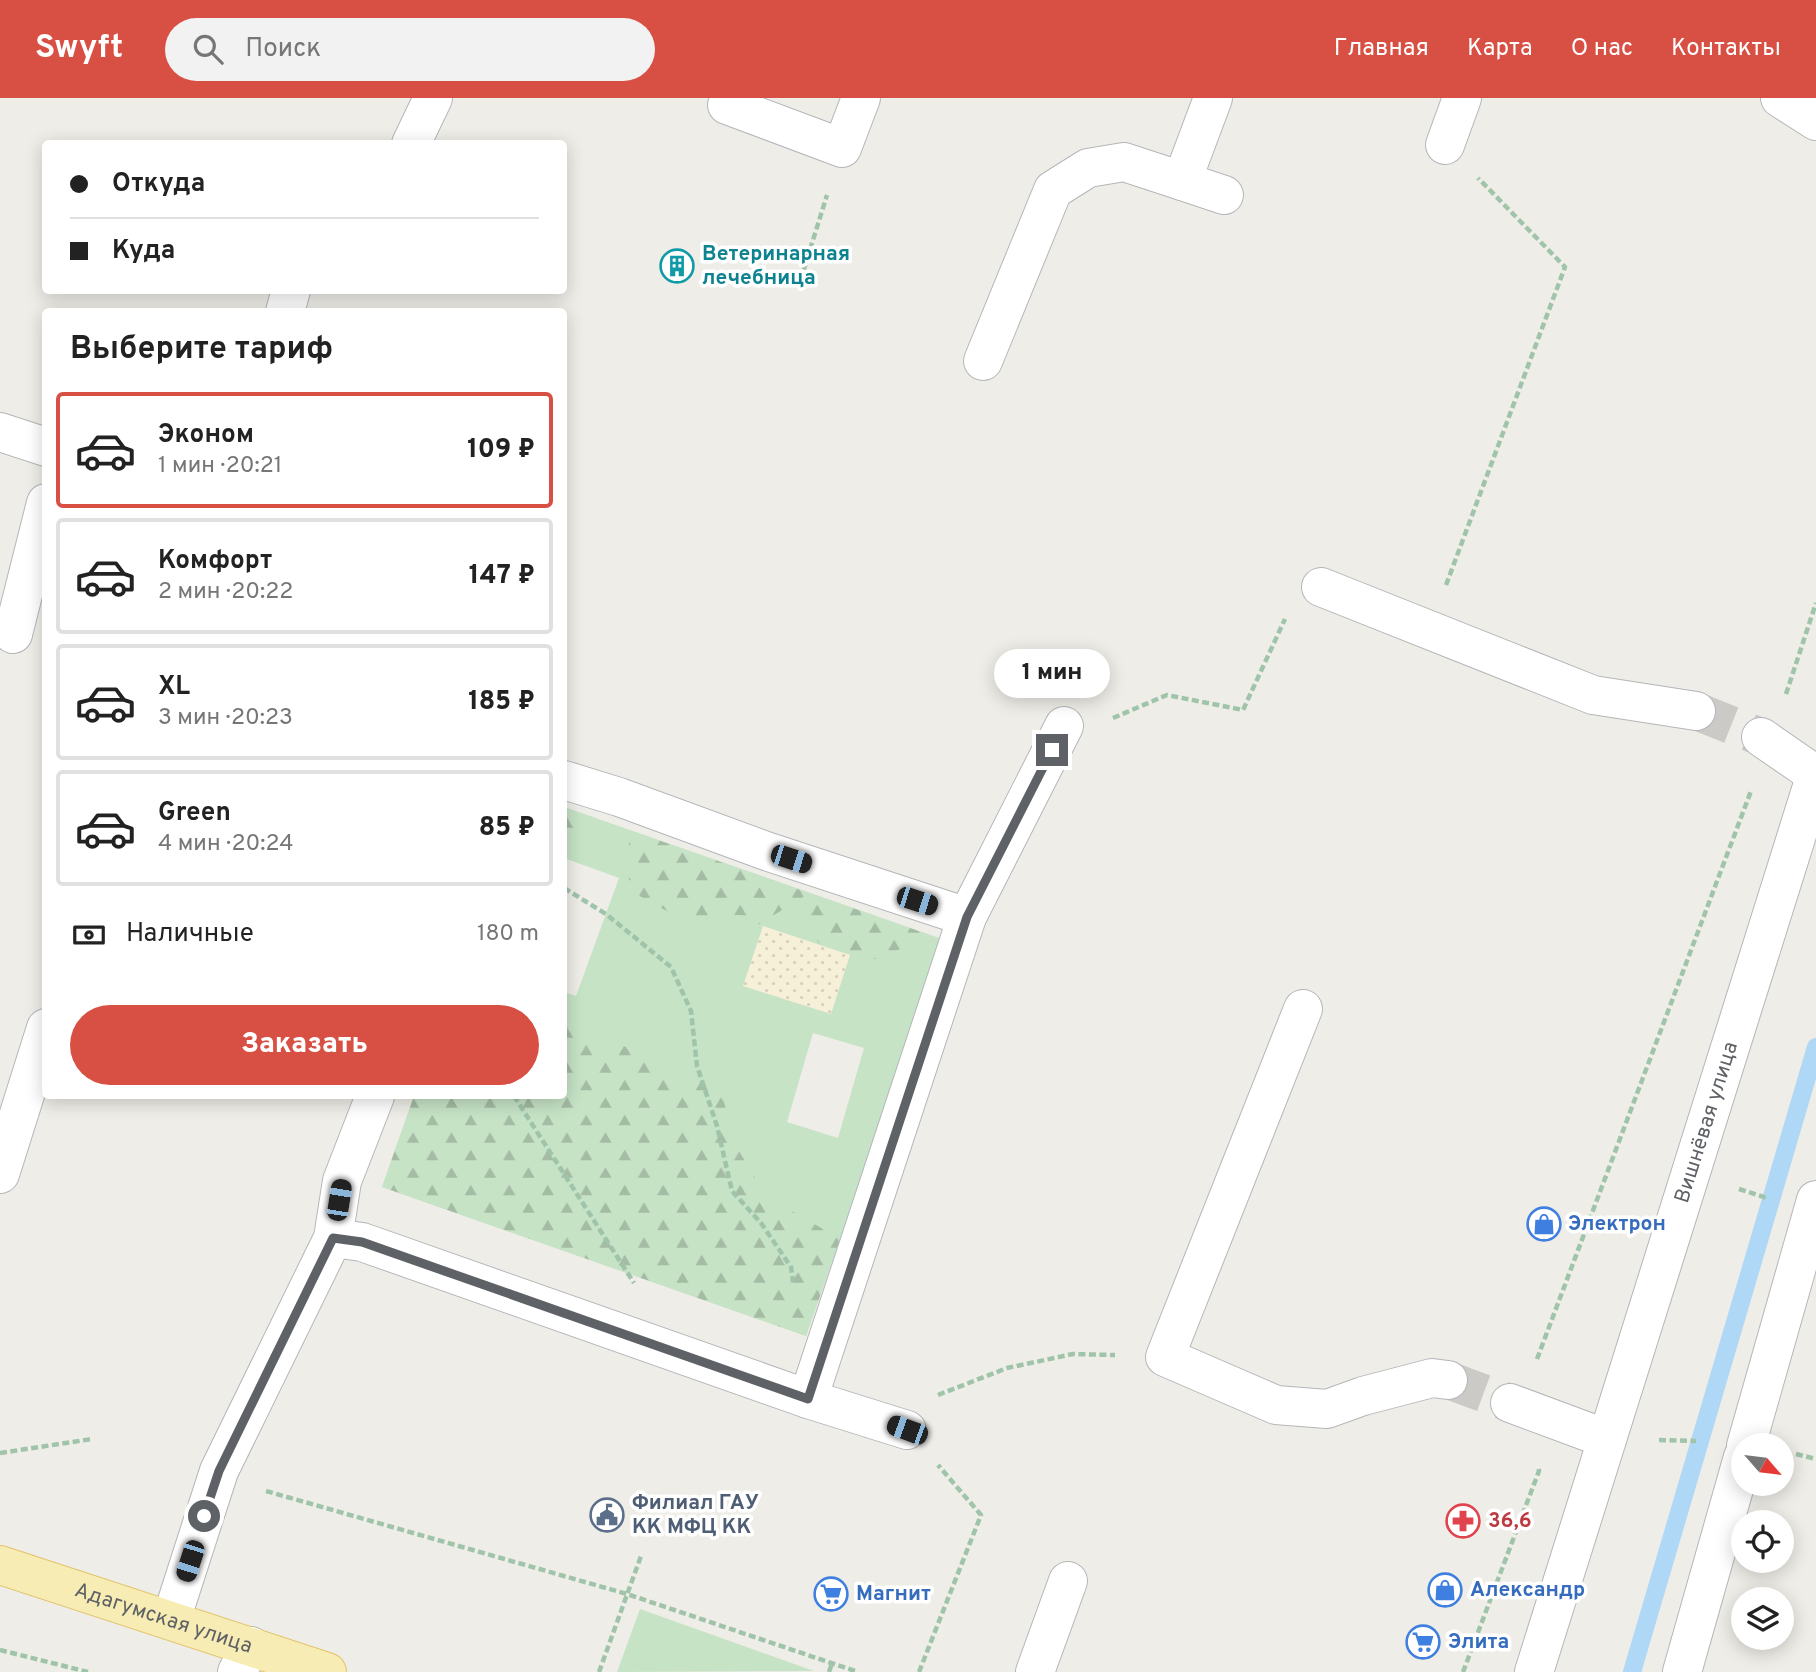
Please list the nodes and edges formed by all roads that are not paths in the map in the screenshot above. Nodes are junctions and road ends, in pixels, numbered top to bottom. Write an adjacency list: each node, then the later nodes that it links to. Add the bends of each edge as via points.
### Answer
1 (433, 98): 8 (street)
2 (861, 98): 6 (street, via 842,148)
3 (1213, 98): 10 (street)
4 (1462, 98): 9 (street)
5 (1780, 98): 7 (street)
6 (722, 100)
7 (1816, 121)
8 (413, 140)
9 (1446, 145)
10 (1182, 181): 11 (street); 12 (street, via 1124,162 1088,168 1053,190)
11 (1224, 195)
12 (983, 361)
13 (0, 432): 14 (street)
14 (42, 446)
15 (42, 523): 17 (street)
16 (1321, 587): 18 (street, via 1594,695)
17 (20, 636)
18 (1696, 711)
19 (1065, 726): 23 (street)
20 (1765, 740): 21 (street)
21 (1816, 775): 35 (street, Вишнёвая улица)
22 (567, 781): 23 (street)
23 (967, 917): 31 (street)
24 (1303, 1009): 30 (street, via 1165,1357 1276,1405 1327,1409 1432,1378)
25 (42, 1041): 27 (street)
26 (374, 1099): 29 (street, via 342,1181)
27 (0, 1174)
28 (1814, 1217): 34 (street)
29 (333, 1238): 31 (street, via 362,1242); 39 (street, via 219,1471)
30 (1448, 1380)
31 (808, 1399): 33 (street)
32 (1514, 1406): 35 (street)
33 (891, 1424)
34 (1751, 1433)
35 (1607, 1439): 43 (street, Вишнёвая улица)
36 (1733, 1496): 44 (street)
37 (0, 1565): 39 (main road, Адагумская улица)
38 (1069, 1581): 42 (street)
39 (171, 1620): 40 (main road, Адагумская улица)
40 (244, 1659): 41 (main road, Адагумская улица)
41 (327, 1672)
42 (1035, 1672)
43 (1534, 1672)
44 (1682, 1672)

